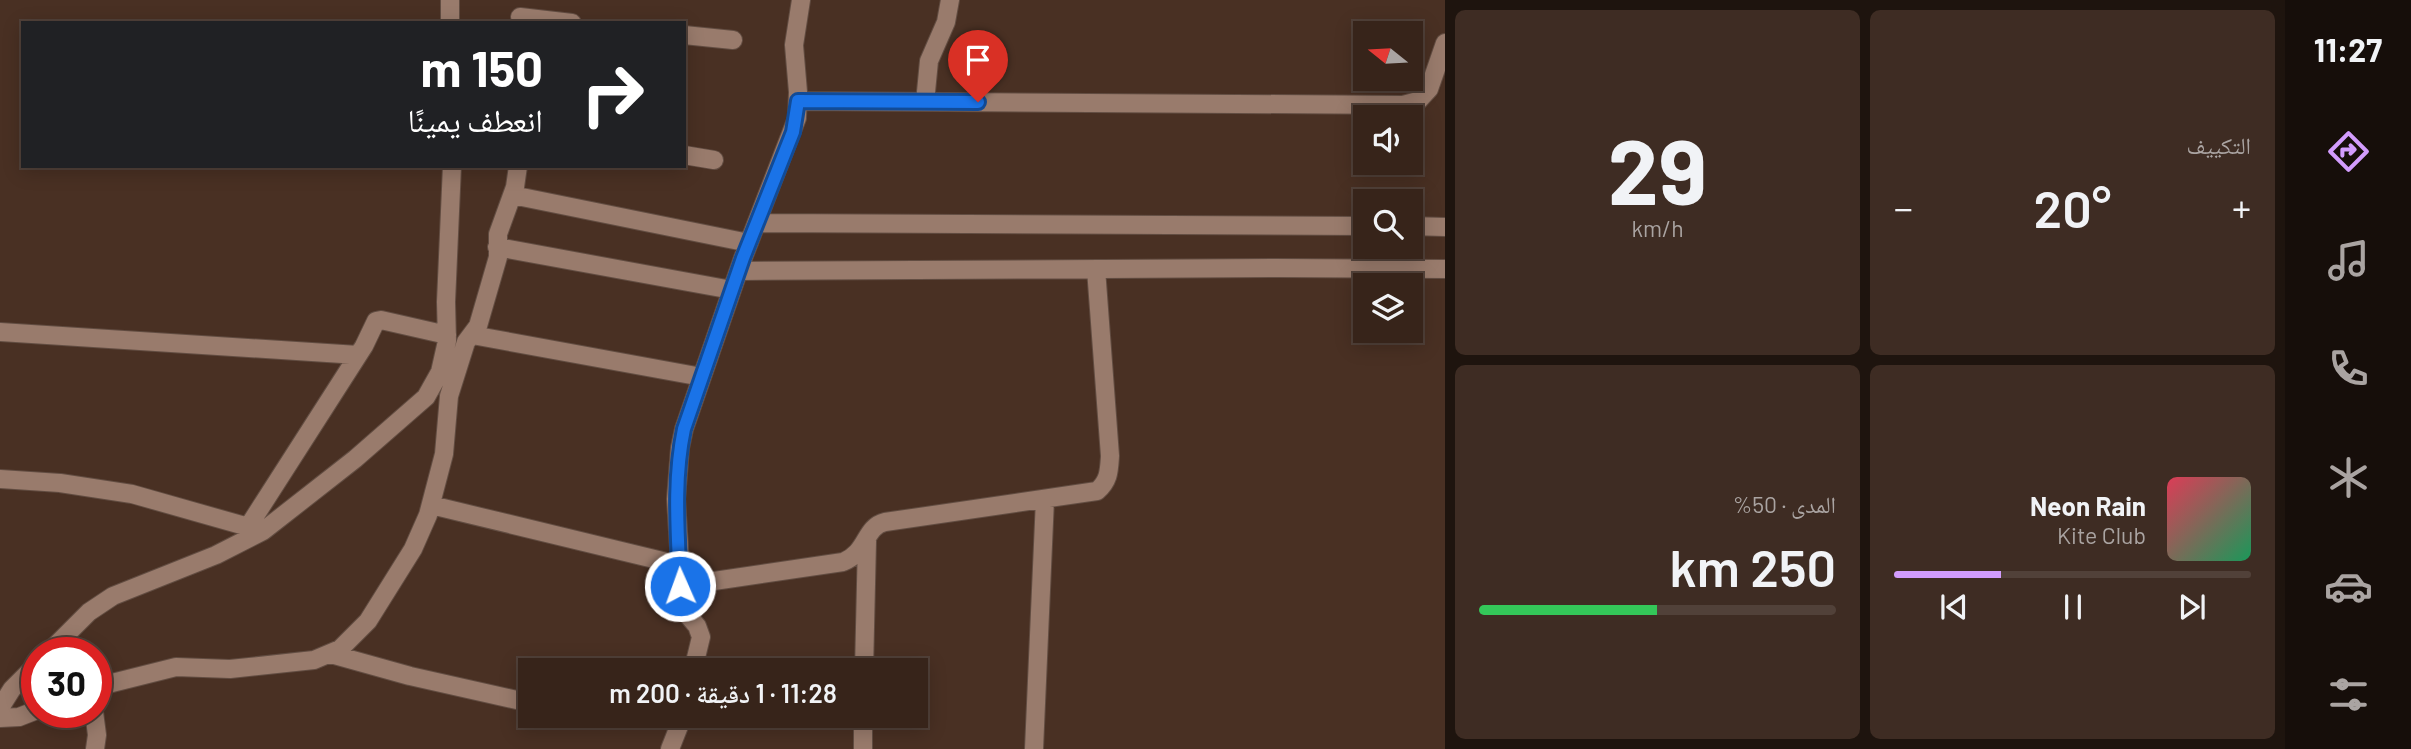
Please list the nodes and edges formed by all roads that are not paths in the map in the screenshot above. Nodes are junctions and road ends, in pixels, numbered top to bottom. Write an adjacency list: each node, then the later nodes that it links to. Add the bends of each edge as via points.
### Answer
1 (450, 0): 5 (street)
2 (801, 0): 10 (street, via 794,45)
3 (950, 0): 11 (street, via 929,61)
4 (520, 13): 6 (street)
5 (450, 21)
6 (562, 21)
7 (686, 35): 8 (street)
8 (733, 40)
9 (1445, 43): 11 (street, via 1429,89 1418,101 1403,105)
10 (798, 101): 11 (street); 17 (street, via 793,132)
11 (925, 102)
12 (686, 155): 13 (street)
13 (714, 160)
14 (452, 168): 28 (street)
15 (518, 168): 16 (street)
16 (512, 195): 21 (street); 22 (street)
17 (757, 223): 18 (street); 21 (street)
18 (1353, 226)
19 (1423, 226): 20 (street)
20 (1445, 227)
21 (749, 243): 25 (street)
22 (496, 247): 26 (street); 29 (street, via 498,257)
23 (1096, 269): 24 (street); 25 (street); 34 (street, via 1109,473 1097,492)
24 (1445, 269)
25 (739, 271): 26 (street)
26 (732, 290): 32 (street)
27 (0, 332): 30 (street)
28 (447, 335): 30 (street, via 378,320); 31 (street)
29 (472, 335): 31 (street); 32 (street)
30 (358, 355): 36 (street)
31 (448, 374): 35 (street, via 444,454); 36 (street, via 355,459)
32 (702, 377): 38 (street, via 680,448 676,499)
33 (0, 479): 36 (street, via 132,494)
34 (1045, 499): 37 (street, via 885,522 873,527); 56 (street)
35 (431, 505): 38 (street); 41 (street, via 413,549 368,621)
36 (256, 529): 40 (street, via 216,555 113,596 89,612)
37 (867, 541): 39 (street, via 843,562); 43 (street)
38 (679, 565): 39 (street)
39 (680, 586): 42 (street, via 686,613 701,637)
40 (67, 637)
41 (331, 654): 45 (street, via 243,668 176,667); 46 (street)
42 (696, 658)
43 (864, 658)
44 (21, 680): 47 (street)
45 (112, 683)
46 (518, 700)
47 (0, 708)
48 (21, 716): 49 (street)
49 (0, 718)
50 (96, 728): 53 (street)
51 (677, 728): 54 (street)
52 (863, 728): 55 (street)
53 (95, 749)
54 (670, 749)
55 (863, 749)
56 (1034, 749)

